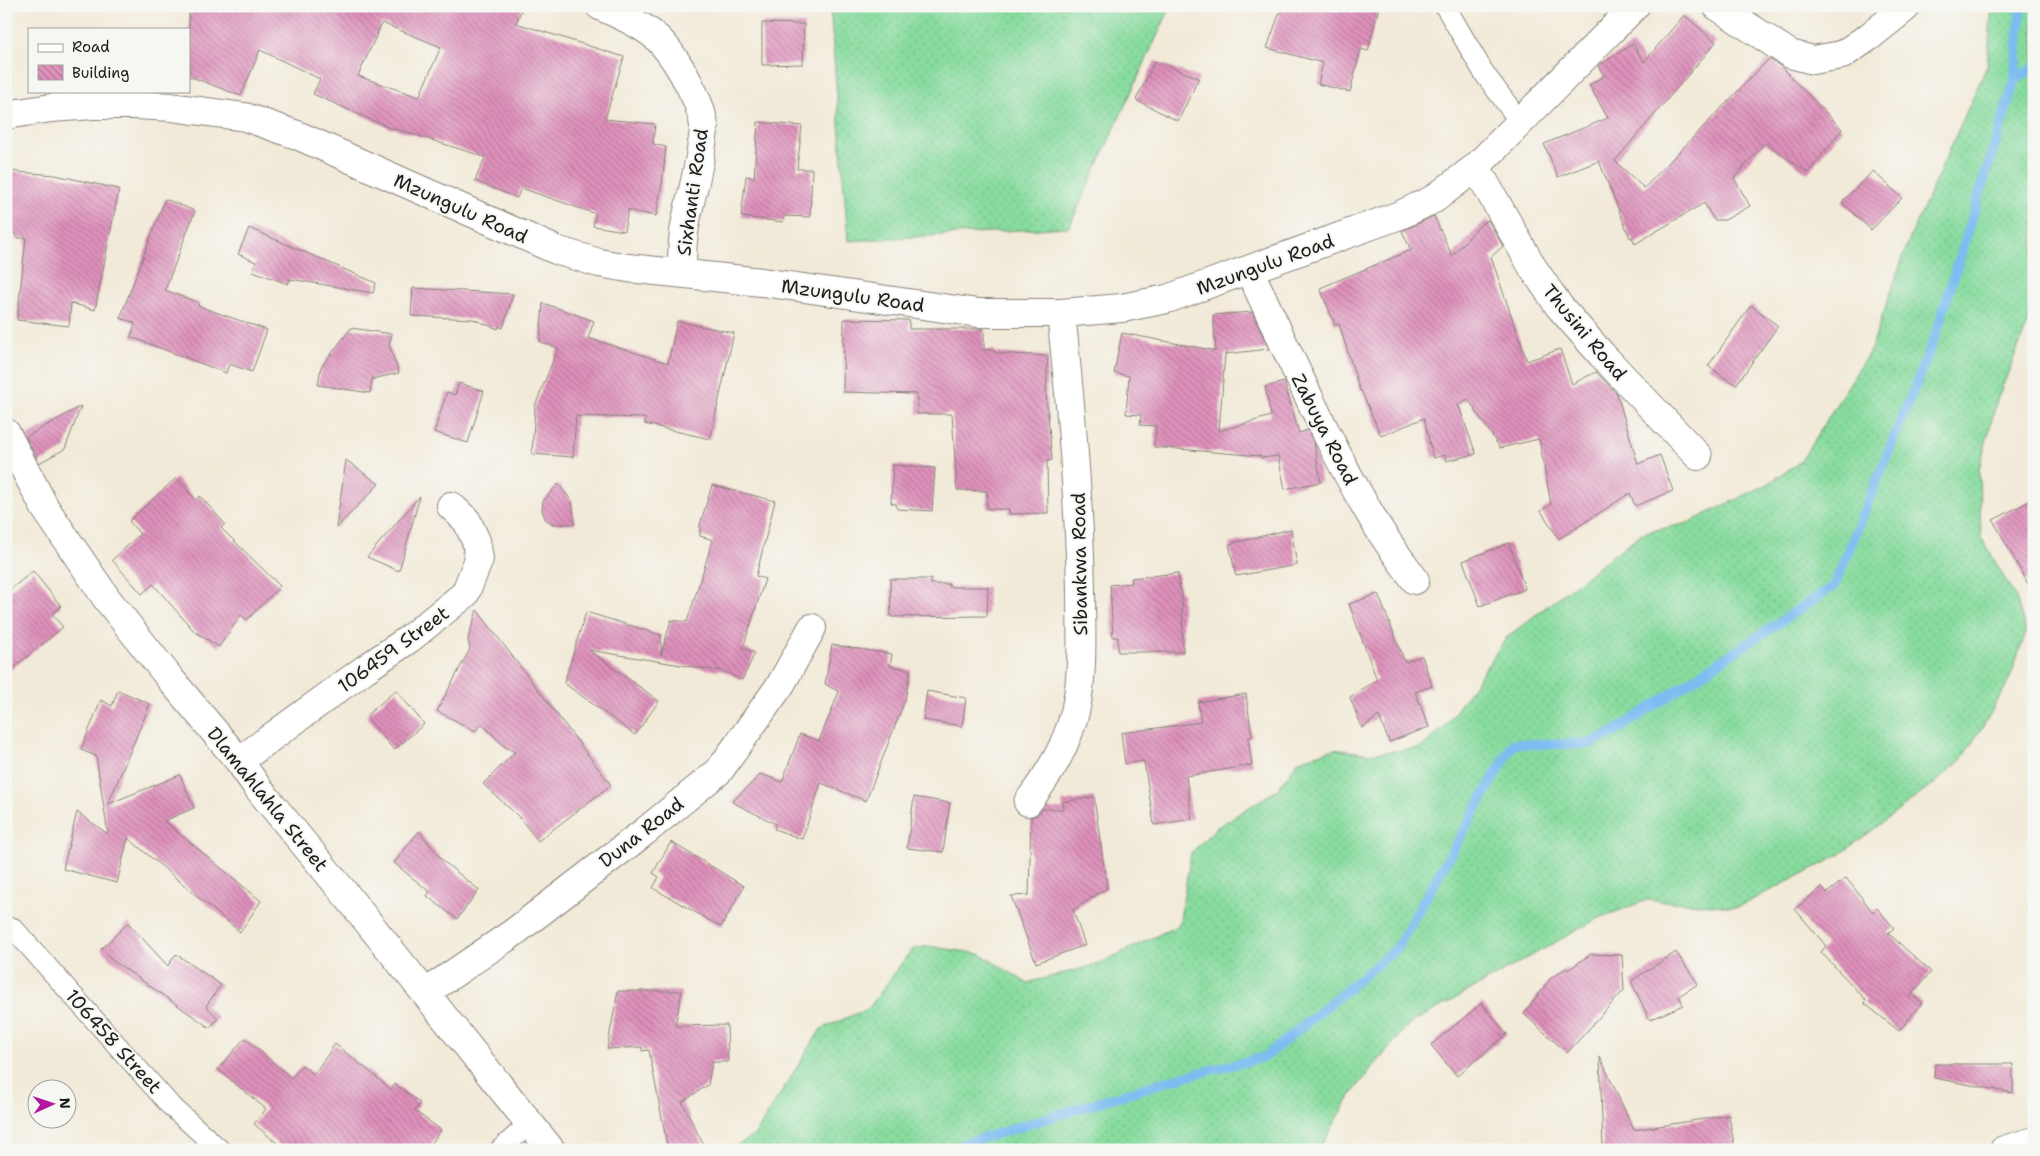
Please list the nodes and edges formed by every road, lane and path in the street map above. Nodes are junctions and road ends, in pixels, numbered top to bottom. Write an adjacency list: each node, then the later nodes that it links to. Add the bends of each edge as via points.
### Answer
1 (600, 6): 10 (street, Sixhanti Road, via 661,42 680,67 704,127 683,231)
2 (1445, 6): 7 (lane, via 1484,73)
3 (1634, 6): 7 (street, Mzungulu Road)
4 (1717, 6): 5 (street, via 1790,54 1813,60 1842,55)
5 (1905, 8)
6 (6, 115): 10 (street, Mzungulu Road, via 76,106 136,105 245,117 297,135 556,250 599,263)
7 (1520, 122): 8 (street, Mzungulu Road)
8 (1476, 167): 9 (street, Mzungulu Road, via 1434,199 1400,215); 13 (street, Thusini Road, via 1558,306)
9 (1249, 270): 11 (street, Mzungulu Road, via 1167,299 1122,308); 15 (street, Zabuya Road, via 1341,462 1377,525)
10 (683, 274): 11 (street, Mzungulu Road, via 978,313)
11 (1061, 313): 18 (street, Sibankwa Road, via 1079,512 1080,672 1075,710 1066,739 1050,772)
12 (6, 433): 17 (street, Dlamahlahla Street, via 45,508 107,599)
13 (1698, 456)
14 (451, 506): 17 (street, 106459 Street, via 467,521 476,541 479,560 465,594 409,639)
15 (1415, 580)
16 (812, 628): 20 (street, Duna Road, via 781,684 719,771 513,933)
17 (239, 761): 20 (street, Dlamahlahla Street)
18 (1028, 802)
19 (13, 928): 23 (lane, 106458 Street, via 170,1104)
20 (425, 992): 21 (street, Dlamahlahla Street)
21 (530, 1123): 24 (lane); 25 (street, Dlamahlahla Street)
22 (2034, 1141): 26 (street)
23 (220, 1150)
24 (500, 1150)
25 (551, 1150)
26 (2004, 1150)

